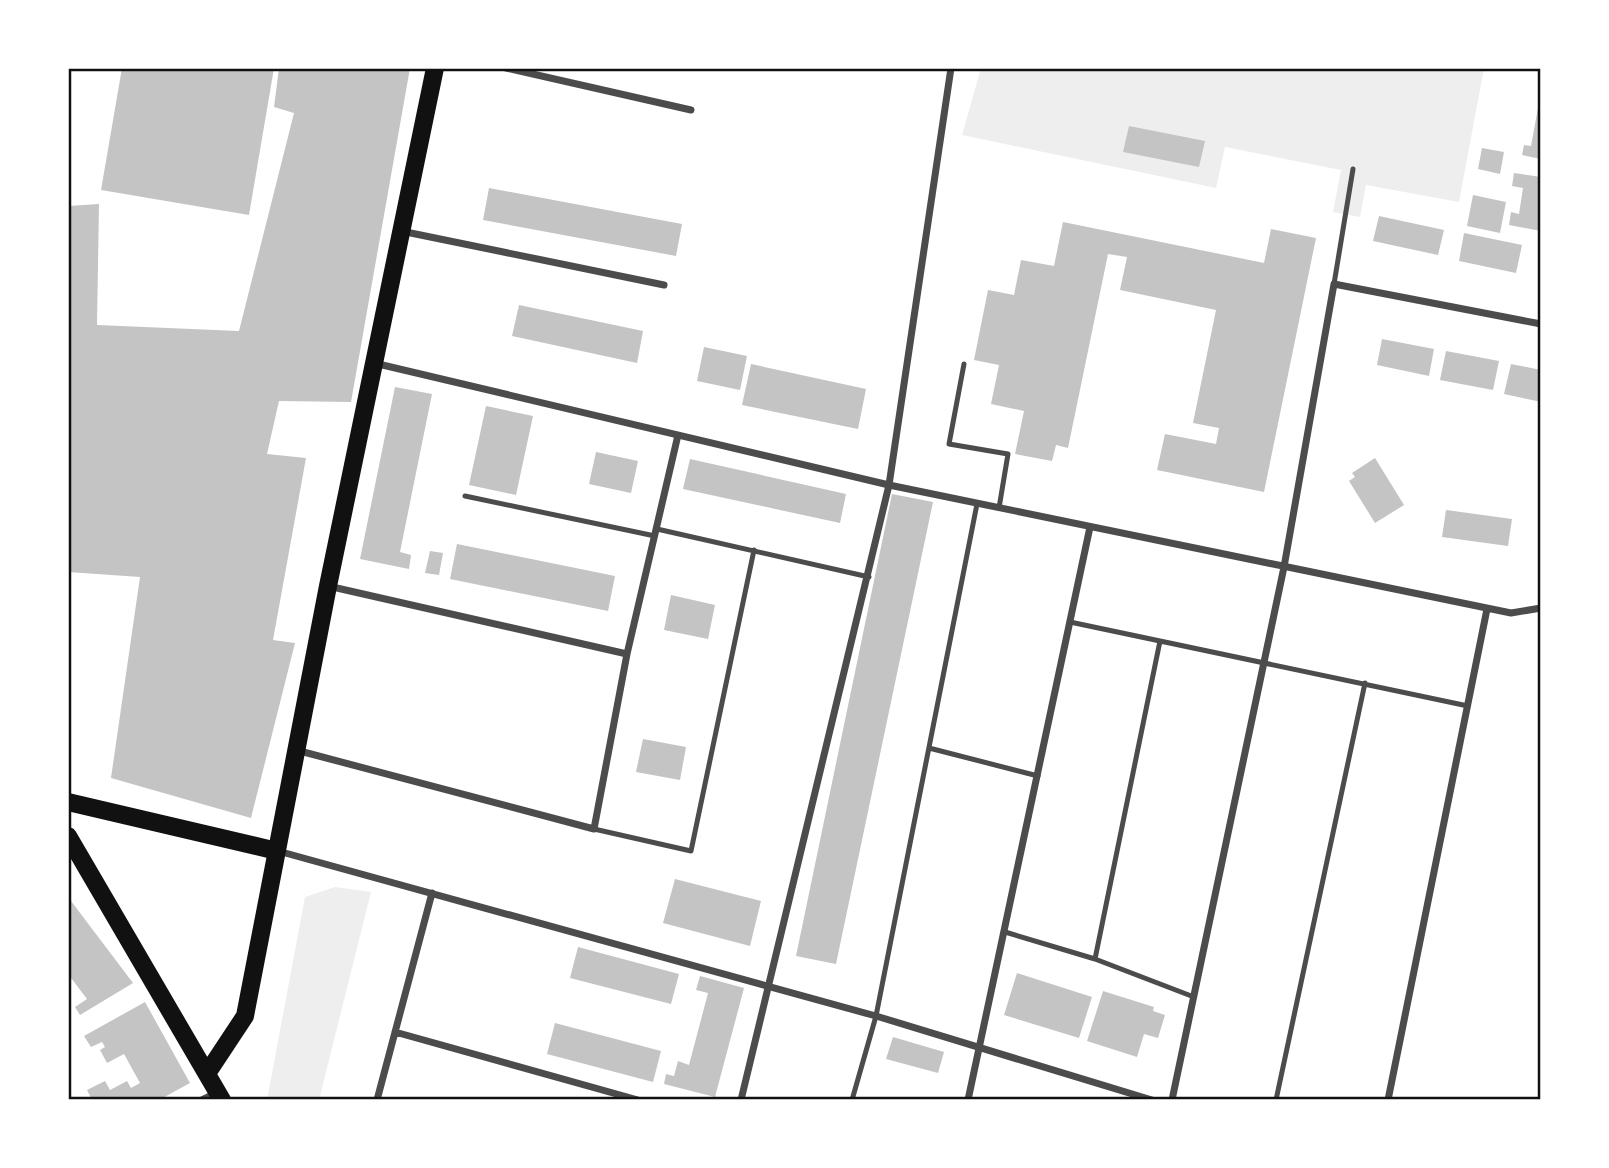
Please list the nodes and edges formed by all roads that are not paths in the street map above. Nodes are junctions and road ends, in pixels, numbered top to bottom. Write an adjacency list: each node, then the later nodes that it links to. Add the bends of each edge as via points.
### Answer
1 (435, 68): 6 (main road)
2 (506, 68): 4 (street)
3 (951, 68): 13 (street)
4 (691, 110)
5 (1353, 169): 7 (lane)
6 (401, 231): 8 (street); 10 (main road)
7 (1334, 284): 9 (street); 20 (street)
8 (664, 285)
9 (1541, 324)
10 (373, 363): 12 (street); 22 (main road)
11 (964, 364): 16 (lane, via 949,443 1008,454)
12 (678, 435): 13 (street); 18 (street)
13 (889, 485): 15 (street); 21 (street)
14 (465, 496): 18 (lane)
15 (977, 504): 16 (street); 31 (lane)
16 (999, 508): 17 (street)
17 (1090, 527): 20 (street); 25 (street)
18 (656, 532): 19 (lane); 27 (street)
19 (754, 550): 21 (lane); 35 (lane, via 691,851)
20 (1284, 567): 23 (street); 28 (street)
21 (869, 577): 41 (street)
22 (328, 586): 27 (street); 32 (main road)
23 (1487, 608): 24 (street, via 1511,613); 30 (street)
24 (1541, 608)
25 (1070, 622): 26 (lane); 33 (street)
26 (1160, 641): 28 (lane); 40 (lane)
27 (627, 654): 35 (street)
28 (1264, 662): 29 (lane); 42 (street)
29 (1364, 683): 30 (lane); 55 (lane)
30 (1468, 706): 56 (street)
31 (929, 748): 33 (lane); 43 (lane)
32 (295, 750): 35 (street); 37 (main road)
33 (1038, 776): 39 (street)
34 (68, 802): 37 (main road)
35 (594, 829)
36 (68, 836): 46 (main road)
37 (277, 851): 38 (street); 46 (main road, via 245,1016)
38 (432, 893): 41 (street); 44 (street)
39 (1005, 932): 40 (lane); 45 (street)
40 (1095, 959): 42 (lane)
41 (768, 987): 43 (street); 50 (street)
42 (1194, 997): 54 (street)
43 (876, 1016): 45 (street); 51 (lane)
44 (395, 1031): 48 (street); 49 (street)
45 (981, 1046): 52 (street); 53 (street)
46 (208, 1072): 47 (main road)
47 (214, 1097)
48 (377, 1100)
49 (638, 1100)
50 (741, 1100)
51 (852, 1100)
52 (968, 1100)
53 (1152, 1100)
54 (1172, 1100)
55 (1276, 1100)
56 (1388, 1100)

